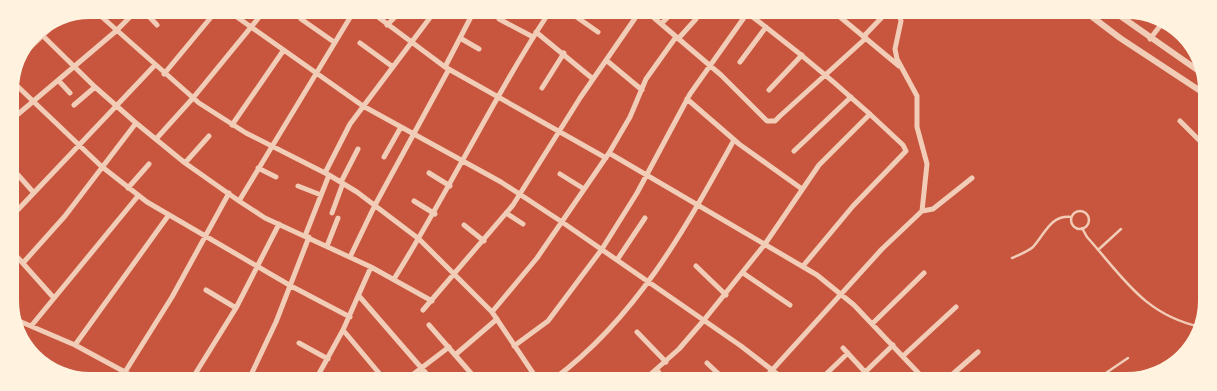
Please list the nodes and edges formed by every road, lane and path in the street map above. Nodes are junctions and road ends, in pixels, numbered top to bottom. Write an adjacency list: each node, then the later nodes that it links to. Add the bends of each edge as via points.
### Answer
1 (103, 19): 33 (street)
2 (128, 19): 33 (street)
3 (151, 19): 28 (street)
4 (210, 19): 57 (street)
5 (239, 19): 32 (street)
6 (258, 19): 32 (street)
7 (349, 19): 41 (street)
8 (380, 19): 29 (street)
9 (393, 19): 29 (street)
10 (429, 19): 42 (street)
11 (470, 19): 38 (street)
12 (500, 19): 35 (street)
13 (545, 19): 35 (street)
14 (579, 19): 34 (street)
15 (635, 19): 48 (street)
16 (655, 19): 27 (street)
17 (666, 19): 27 (street)
18 (696, 19): 39 (street)
19 (742, 19): 51 (street)
20 (756, 19): 31 (street)
21 (843, 19): 37 (street)
22 (881, 19): 37 (street)
23 (899, 19): 55 (street, via 896,49)
24 (1099, 19): 65 (street)
25 (1124, 19): 40 (street)
26 (301, 20): 41 (street)
27 (661, 24): 39 (street)
28 (157, 25)
29 (387, 25): 42 (street)
30 (1160, 26): 40 (street)
31 (766, 27): 47 (street); 49 (street)
32 (251, 28): 45 (street); 71 (street)
33 (116, 31): 50 (street); 53 (street)
34 (598, 32)
35 (535, 34): 46 (street); 70 (street)
36 (44, 36): 53 (street)
37 (865, 37): 55 (street); 59 (street)
38 (460, 38): 44 (street); 54 (street)
39 (677, 38): 51 (street); 66 (street, via 651,71)
40 (1150, 38): 56 (street)
41 (334, 42): 58 (street)
42 (410, 43): 52 (street); 54 (street)
43 (360, 44): 52 (street)
44 (479, 49)
45 (283, 51): 58 (street); 81 (street)
46 (564, 53): 60 (street); 63 (street)
47 (802, 55): 59 (street); 67 (street)
48 (606, 60): 60 (street); 66 (street)
49 (740, 62)
50 (155, 65): 57 (street); 76 (street)
51 (709, 65): 59 (street, via 767,121 775,121); 72 (street)
52 (393, 66): 75 (street)
53 (74, 67): 61 (street); 62 (street)
54 (447, 68): 70 (street); 84 (street)
55 (901, 68): 123 (street, via 917,96 917,126 927,164)
56 (1194, 68)
57 (164, 74): 71 (street)
58 (315, 74): 75 (street); 90 (street)
59 (825, 76): 69 (street)
60 (593, 79): 83 (street)
61 (58, 80): 68 (street); 73 (street)
62 (95, 88): 74 (street); 76 (street)
63 (542, 88)
64 (19, 89): 73 (street)
65 (1198, 89)
66 (642, 90): 93 (street)
67 (769, 90)
68 (70, 93)
69 (851, 96): 78 (street); 92 (street)
70 (497, 97): 83 (street); 95 (street)
71 (193, 98): 81 (street); 87 (street)
72 (687, 99): 88 (street); 103 (street)
73 (33, 102): 77 (street); 89 (street)
74 (74, 105)
75 (363, 106): 82 (street); 101 (street, via 343,136)
76 (117, 107): 80 (street); 89 (street)
77 (19, 114)
78 (870, 114): 112 (street, via 819,165); 153 (street, via 903,145 905,154 852,206)
79 (1180, 121): 86 (street)
80 (136, 123): 87 (street); 98 (street)
81 (232, 125): 90 (street)
82 (401, 127): 84 (street); 94 (street)
83 (560, 131): 93 (street); 115 (street)
84 (414, 135): 95 (street); 120 (street)
85 (209, 136): 96 (street)
86 (1198, 139)
87 (156, 140): 96 (street)
88 (734, 140): 112 (street); 121 (street)
89 (79, 145): 98 (street); 113 (street)
90 (271, 146): 99 (street); 101 (street)
91 (358, 149): 107 (street)
92 (794, 151)
93 (607, 155): 103 (street); 111 (street)
94 (384, 156)
95 (463, 161): 109 (street); 115 (street)
96 (185, 163): 114 (street)
97 (149, 164): 110 (street)
98 (101, 166): 110 (street); 149 (street, via 65,216)
99 (258, 168): 105 (street); 118 (street)
100 (428, 173): 109 (street)
101 (327, 174): 107 (street); 116 (street)
102 (560, 174): 111 (street)
103 (647, 175): 121 (street); 143 (street)
104 (19, 176): 113 (street)
105 (276, 177)
106 (972, 178): 123 (street, via 934,209)
107 (342, 183): 120 (street); 124 (street)
108 (298, 186): 116 (street)
109 (450, 186): 126 (street)
110 (128, 188): 117 (street)
111 (584, 189): 131 (street)
112 (802, 189): 141 (street)
113 (34, 193): 122 (street)
114 (229, 194): 118 (street); 137 (street)
115 (520, 194): 125 (street); 131 (street)
116 (321, 195): 138 (street)
117 (138, 196): 127 (street); 164 (street)
118 (239, 201): 132 (street)
119 (414, 201): 126 (street)
120 (375, 205): 139 (street); 145 (street)
121 (698, 205): 141 (street); 158 (street, via 673,249)
122 (19, 209)
123 (922, 211): 161 (street)
124 (332, 213)
125 (506, 213): 133 (street); 140 (street)
126 (435, 214): 139 (street)
127 (168, 216): 137 (street); 182 (street)
128 (1071, 217): 135 (lane, via 1073,225); 135 (lane, via 1077,211 1087,214 1089,221); 146 (lane, via 1053,222 1033,246)
129 (338, 218): 142 (street)
130 (645, 218): 148 (street)
131 (562, 222): 143 (street); 170 (street)
132 (279, 224): 138 (street); 150 (street)
133 (523, 224)
134 (464, 225): 140 (street)
135 (1082, 228): 144 (lane)
136 (1121, 229): 144 (lane)
137 (206, 236): 150 (street); 198 (street)
138 (307, 236): 142 (street); 159 (street)
139 (419, 239): 156 (street); 157 (street)
140 (484, 240): 156 (street)
141 (765, 244): 153 (street); 154 (street)
142 (326, 246): 145 (street)
143 (602, 249): 148 (street); 184 (street, via 548,321)
144 (1098, 250): 178 (lane, via 1146,303 1173,319)
145 (350, 257): 151 (street)
146 (1012, 258)
147 (19, 259): 149 (street)
148 (617, 260): 158 (street)
149 (23, 263): 164 (street)
150 (257, 266): 159 (street); 168 (street)
151 (371, 266): 157 (street); 163 (street)
152 (696, 266): 162 (street)
153 (803, 266): 161 (street)
154 (743, 273): 162 (street); 166 (street)
155 (924, 273): 176 (street)
156 (456, 274): 165 (street); 170 (street)
157 (394, 279): 165 (street)
158 (649, 282): 173 (street); 207 (street, via 599,342)
159 (291, 286): 171 (street); 200 (street)
160 (206, 290): 168 (street)
161 (840, 294): 176 (street); 196 (street)
162 (726, 295): 173 (street)
163 (359, 296): 171 (street); 195 (street)
164 (53, 297): 177 (street)
165 (432, 301): 169 (street)
166 (790, 305)
167 (956, 307): 190 (street)
168 (236, 308): 199 (street)
169 (423, 310)
170 (492, 312): 172 (street)
171 (350, 317): 179 (street)
172 (497, 319): 184 (street); 189 (street)
173 (704, 320): 193 (street); 196 (street)
174 (22, 322): 177 (street)
175 (429, 324): 185 (street)
176 (872, 324): 183 (street)
177 (32, 325): 182 (street)
178 (1194, 325)
179 (343, 330): 192 (street); 202 (street)
180 (637, 332): 193 (street)
181 (299, 344): 192 (street)
182 (75, 345): 198 (street)
183 (893, 345): 190 (street); 213 (street)
184 (514, 346): 206 (street)
185 (448, 347): 189 (street); 195 (street)
186 (843, 348): 188 (street)
187 (978, 352): 215 (street)
188 (848, 353): 212 (street); 213 (street)
189 (455, 355): 205 (street)
190 (904, 356): 214 (street)
191 (1128, 358): 216 (lane)
192 (328, 359): 201 (street)
193 (666, 362): 197 (street)
194 (707, 363): 209 (street)
195 (422, 367): 203 (street); 204 (street)
196 (772, 369): 210 (street); 211 (street)
197 (657, 370): 208 (street)
198 (124, 372)
199 (196, 372)
200 (252, 372)
201 (320, 372)
202 (378, 372)
203 (416, 372)
204 (426, 372)
205 (470, 372)
206 (531, 372)
207 (563, 372)
208 (654, 372)
209 (717, 372)
210 (769, 372)
211 (776, 372)
212 (828, 372)
213 (866, 372)
214 (918, 372)
215 (955, 372)
216 (1107, 372)

